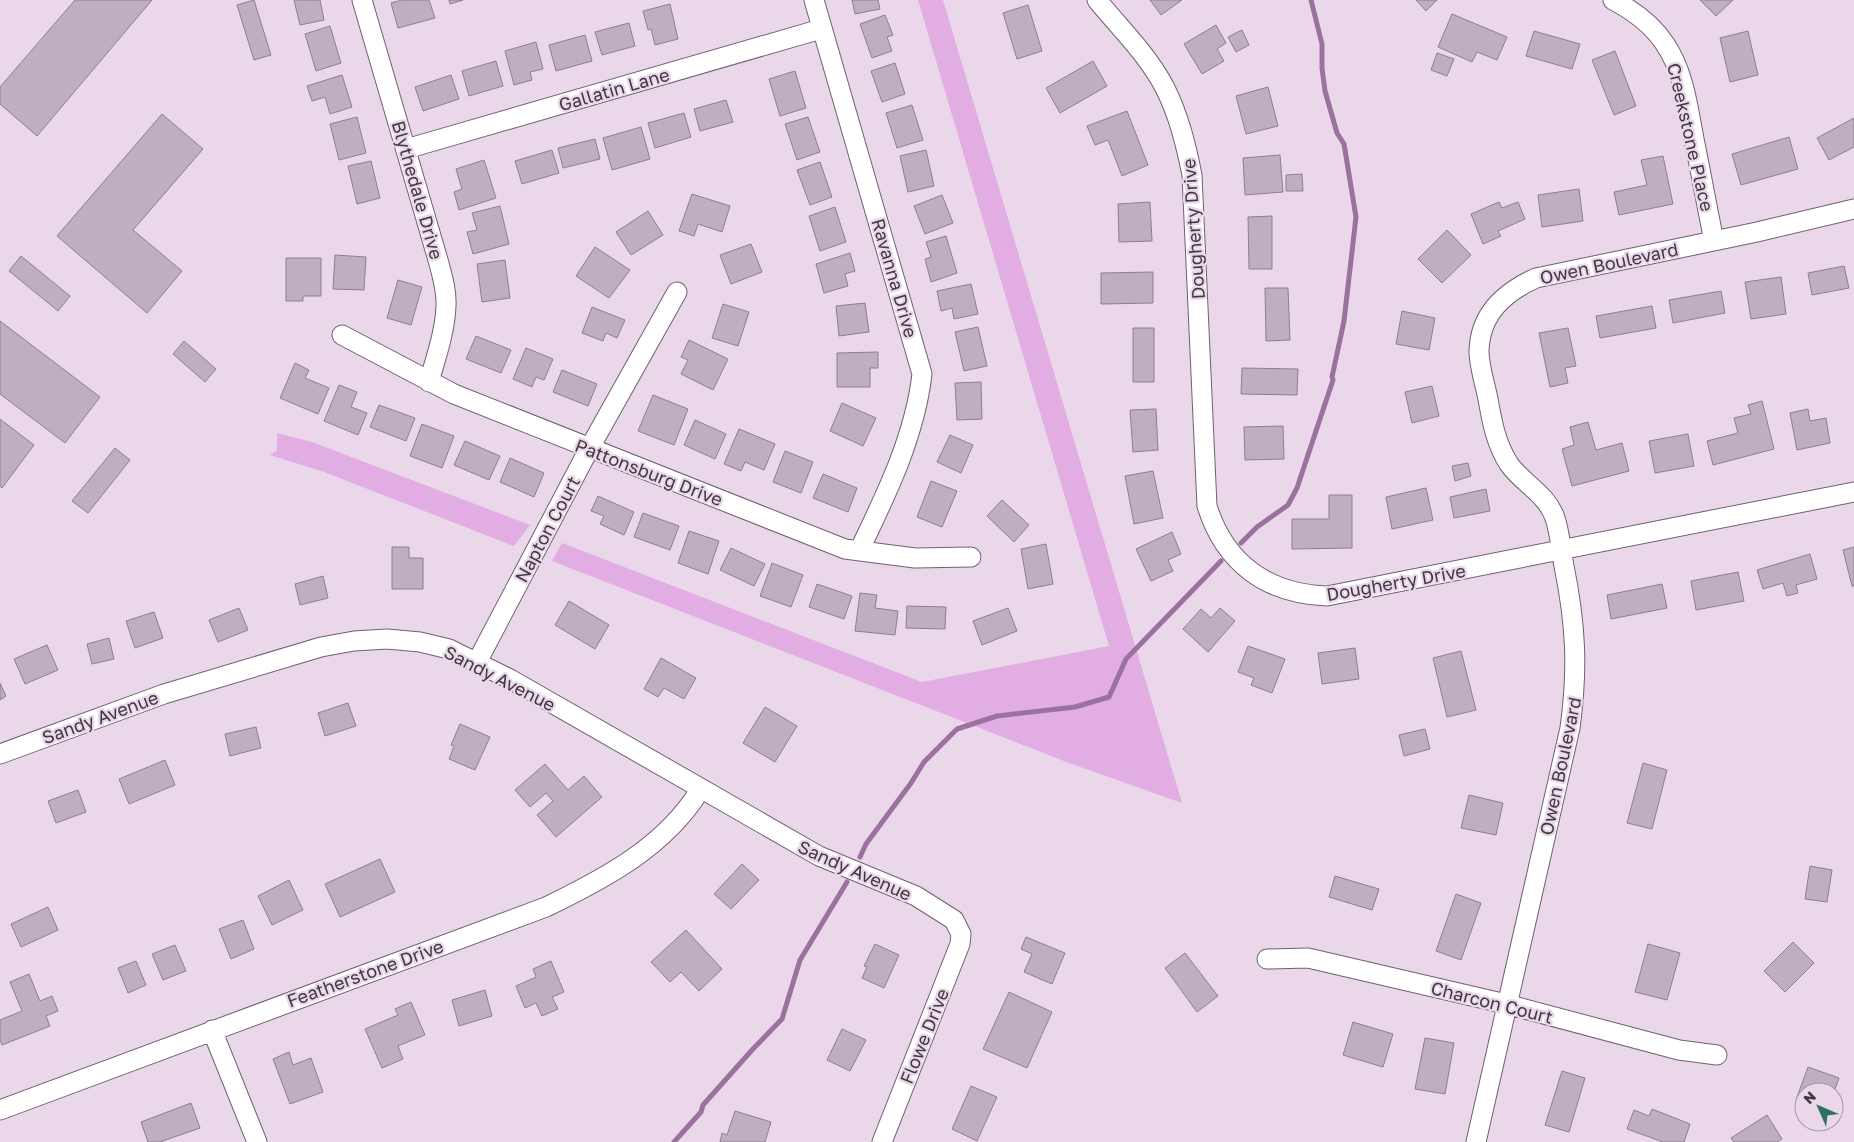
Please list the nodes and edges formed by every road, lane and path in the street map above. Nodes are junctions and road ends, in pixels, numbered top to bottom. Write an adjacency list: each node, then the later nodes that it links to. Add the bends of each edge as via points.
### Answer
1 (362, 0): 6 (street, Blythedale Drive)
2 (814, 0): 5 (street, Ravanna Drive)
3 (1097, 0): 15 (street, Dougherty Drive, via 1147,60 1164,86 1186,141 1192,176 1204,482 1212,522 1228,550 1266,582 1305,595 1327,596)
4 (1613, 0): 8 (street, Creekstone Place, via 1645,21 1672,54 1688,109)
5 (821, 29): 6 (street, Gallatin Lane); 14 (street, Ravanna Drive, via 922,374 919,400 906,443)
6 (406, 149): 11 (street, Blythedale Drive, via 445,292 443,329)
7 (1854, 210): 8 (street, Owen Boulevard)
8 (1714, 241): 15 (street, Owen Boulevard, via 1536,278 1502,298 1486,320 1479,352 1495,434 1514,471 1548,504)
9 (677, 292): 12 (street, Napton Court)
10 (342, 335): 11 (street, Pattonsburg Drive)
11 (429, 382): 12 (street, Pattonsburg Drive)
12 (589, 450): 14 (street, Pattonsburg Drive, via 652,471 845,549); 17 (street, Napton Court)
13 (1854, 492): 15 (street, Dougherty Drive)
14 (859, 551): 16 (street, Pattonsburg Drive, via 915,558)
15 (1562, 551): 22 (street, Owen Boulevard, via 1573,615 1576,688 1570,728)
16 (971, 557)
17 (477, 662): 18 (street, Sandy Avenue, via 449,649 420,642 387,639 330,645 164,694); 19 (street, Sandy Avenue)
18 (0, 754)
19 (700, 790): 20 (street, Sandy Avenue, via 819,856 916,896 954,920); 23 (street, Featherstone Drive, via 677,822 646,849 546,907)
20 (959, 929): 27 (street, Flowe Drive, via 960,944)
21 (1267, 959): 22 (street, Charcon Court, via 1308,958)
22 (1506, 1004): 24 (street, Charcon Court, via 1679,1050); 28 (street, Owen Boulevard)
23 (212, 1030): 25 (street, Featherstone Drive); 26 (street)
24 (1716, 1055)
25 (0, 1110)
26 (257, 1142)
27 (882, 1142)
28 (1476, 1142)

